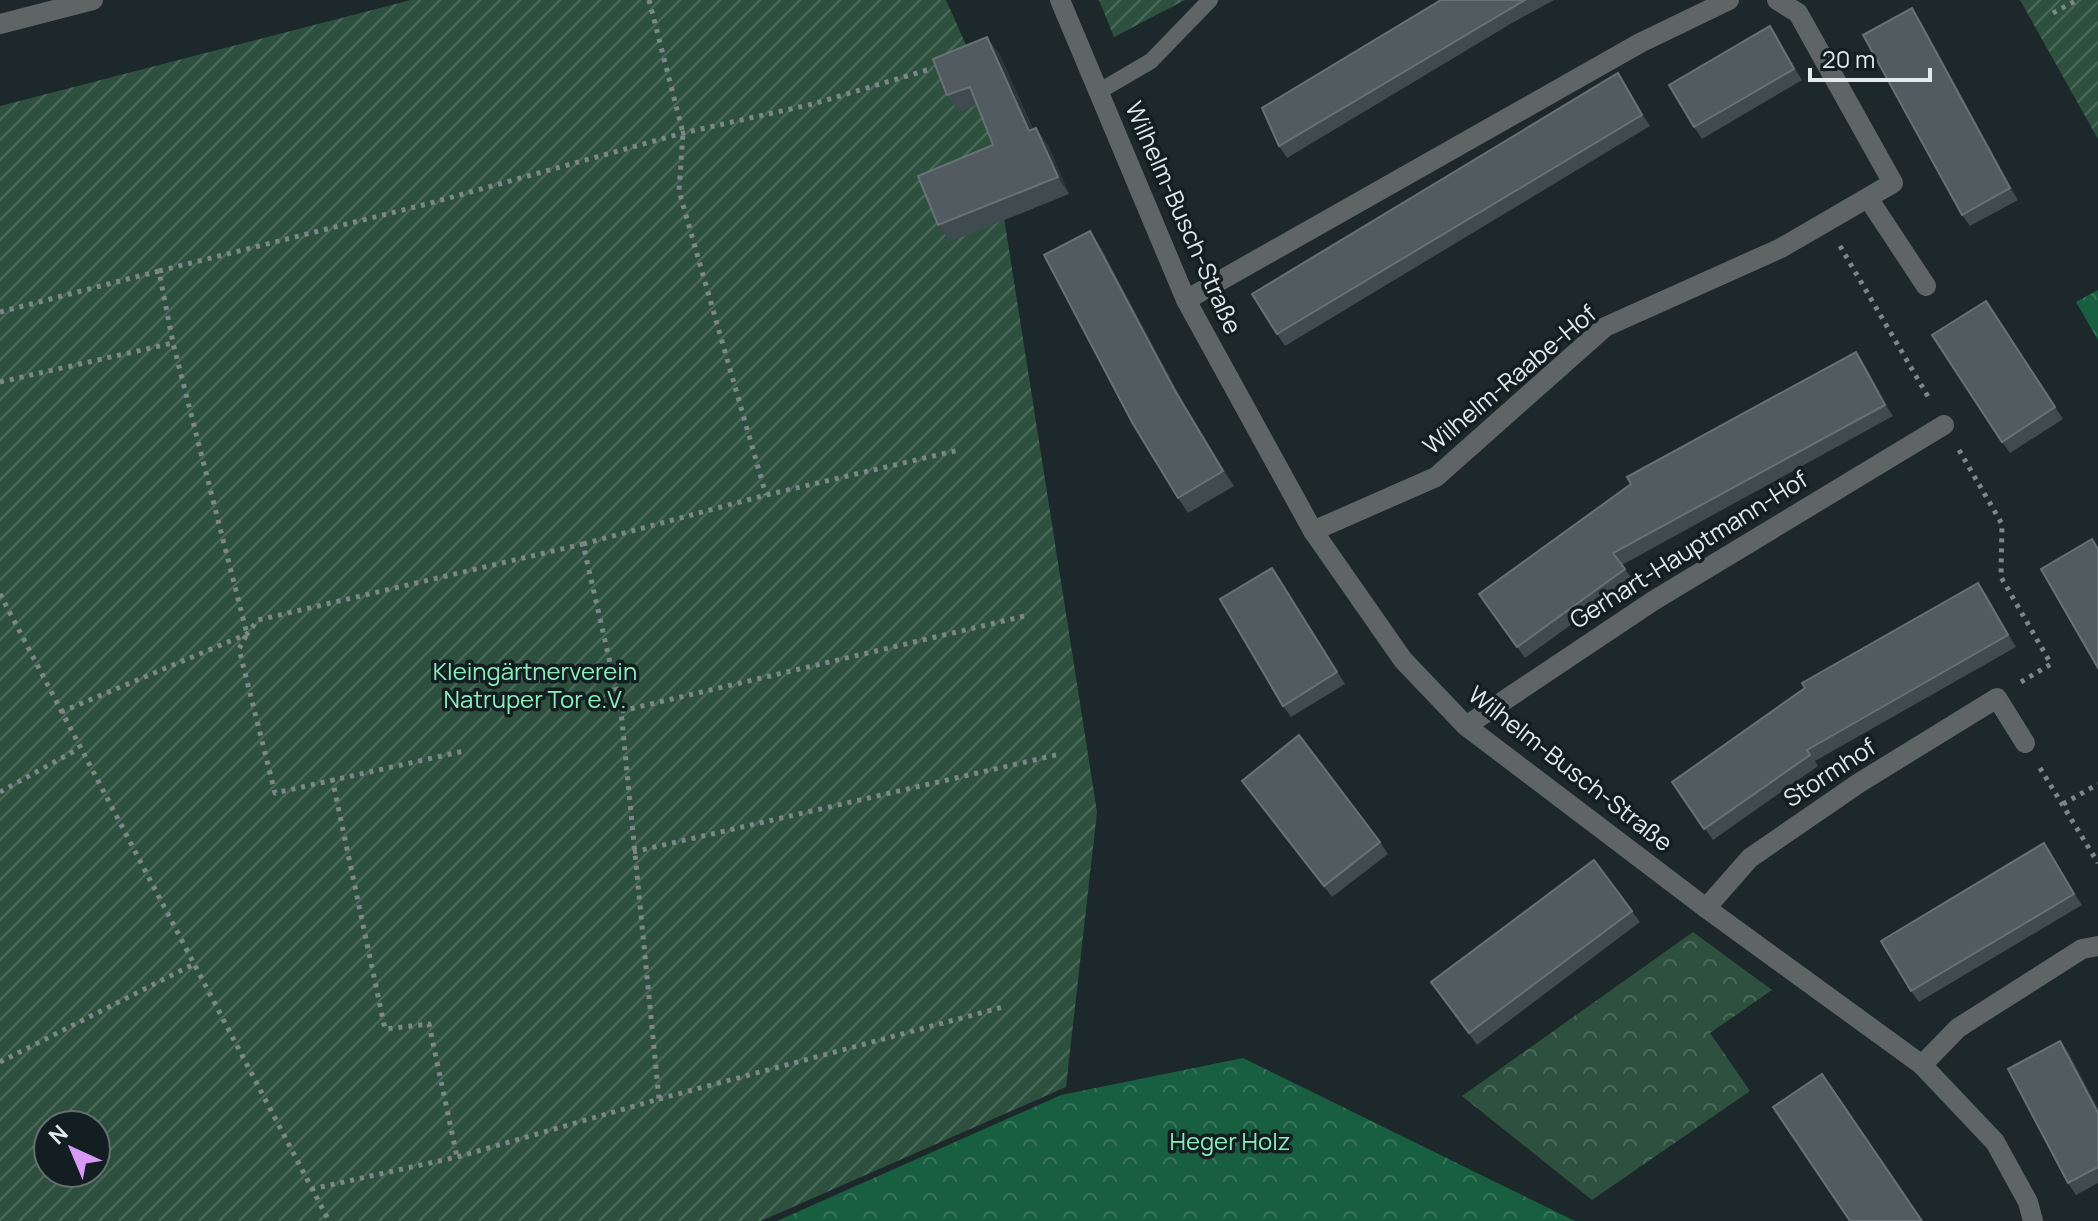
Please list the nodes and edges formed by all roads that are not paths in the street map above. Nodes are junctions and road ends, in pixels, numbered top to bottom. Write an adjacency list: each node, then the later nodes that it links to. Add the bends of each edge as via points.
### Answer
1 (93, 0): 6 (street)
2 (1060, 0): 7 (street, Wilhelm-Busch-Straße)
3 (1210, 0): 7 (lane, Wilhelm-Busch-Straße, via 1151,61)
4 (1729, 0): 10 (street, via 1640,43)
5 (1777, 0): 8 (street, Wilhelm-Raabe-Hof, via 1798,13 1893,183)
6 (0, 24)
7 (1098, 92): 10 (street, Wilhelm-Busch-Straße)
8 (1868, 198): 9 (street); 12 (street, Wilhelm-Raabe-Hof, via 1781,248 1605,327 1436,477)
9 (1926, 286)
10 (1186, 300): 12 (street, Wilhelm-Busch-Straße)
11 (1944, 425): 13 (street, Gerhart-Hauptmann-Hof, via 1653,601)
12 (1313, 531): 13 (street, Wilhelm-Busch-Straße, via 1403,660)
13 (1466, 726): 15 (street, Wilhelm-Busch-Straße)
14 (2025, 743): 15 (street, Stormhof, via 1997,698 1750,858)
15 (1706, 908): 17 (street, Wilhelm-Busch-Straße)
16 (2098, 946): 17 (street, via 2082,949 1958,1028)
17 (1922, 1065): 18 (street, Wilhelm-Busch-Straße, via 1995,1142)
18 (2033, 1221)

